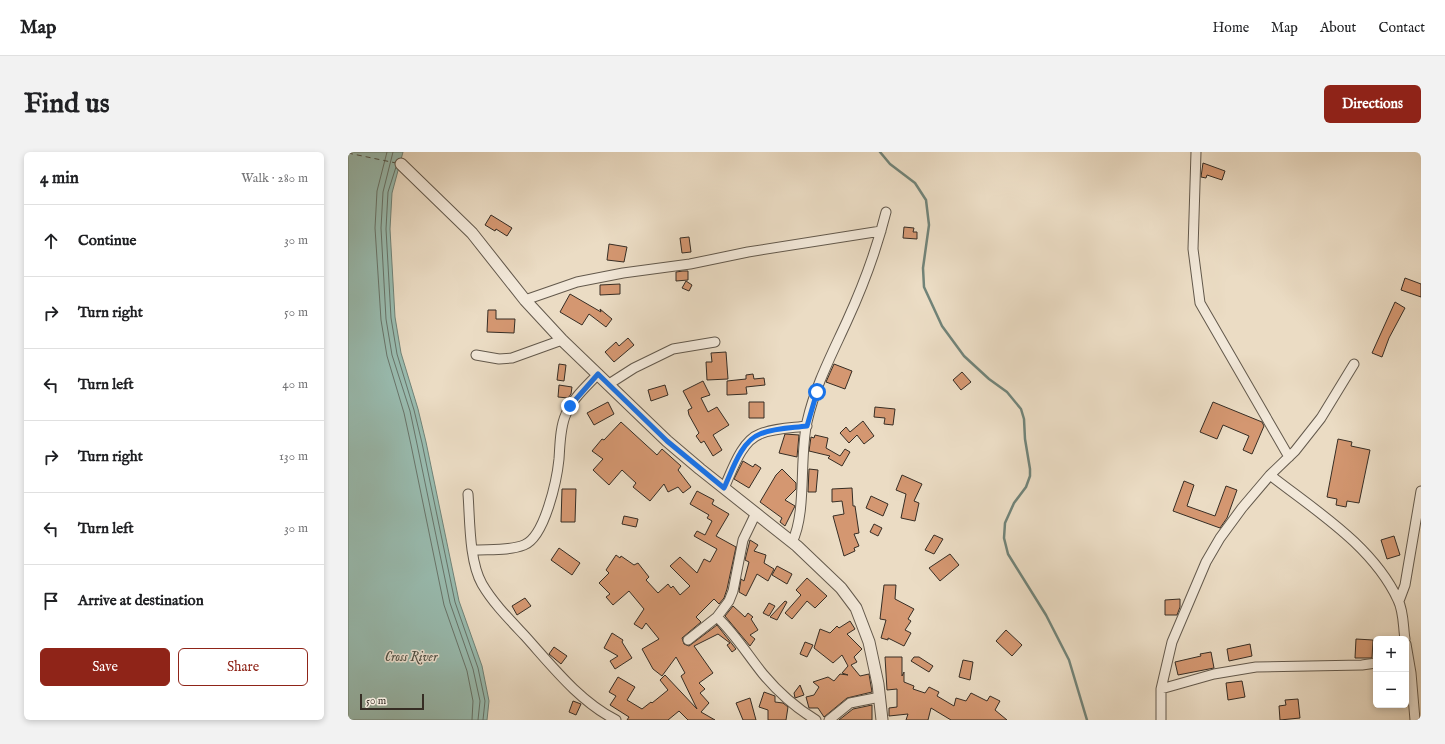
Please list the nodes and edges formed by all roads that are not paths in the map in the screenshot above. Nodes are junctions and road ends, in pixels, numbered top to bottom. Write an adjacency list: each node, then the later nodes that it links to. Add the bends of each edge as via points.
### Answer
1 (1196, 152): 13 (street, via 1193,249 1200,303)
2 (401, 164): 5 (street, via 472,233)
3 (886, 212): 4 (street)
4 (881, 231): 5 (street, via 623,273 577,282); 12 (street, via 868,271 828,361)
5 (525, 300): 6 (street)
6 (562, 340): 8 (street, via 512,358 499,359); 10 (street)
7 (715, 342): 11 (street, via 673,349)
8 (476, 355)
9 (1354, 364): 13 (street, via 1321,418)
10 (598, 374): 11 (street); 20 (street, via 565,415 558,471 550,506 536,532 526,544)
11 (609, 384): 15 (street, via 667,441)
12 (807, 426): 15 (street, via 773,430 750,440); 19 (street, via 802,456 799,516)
13 (1289, 457): 14 (street)
14 (1270, 475): 21 (street, via 1353,540 1386,578); 27 (street, via 1228,526 1206,562 1172,642)
15 (724, 488): 18 (street)
16 (1421, 491): 21 (street, via 1404,589)
17 (468, 494): 20 (street)
18 (756, 513): 19 (street); 22 (street, via 743,540 731,597)
19 (792, 542): 28 (street, via 840,588 856,608 870,642)
20 (473, 550): 29 (street, via 482,584 502,610 562,677 590,703)
21 (1399, 601): 23 (street)
22 (717, 617): 24 (street); 30 (street, via 745,647 772,684)
23 (1405, 636)
24 (688, 640)
25 (1409, 662): 34 (street)
26 (1373, 663): 27 (street, via 1256,667 1214,674)
27 (1161, 689): 33 (street)
28 (880, 697): 31 (street, via 850,704); 32 (street)
29 (616, 720)
30 (816, 720)
31 (829, 720)
32 (882, 720)
33 (1161, 720)
34 (1415, 720)

